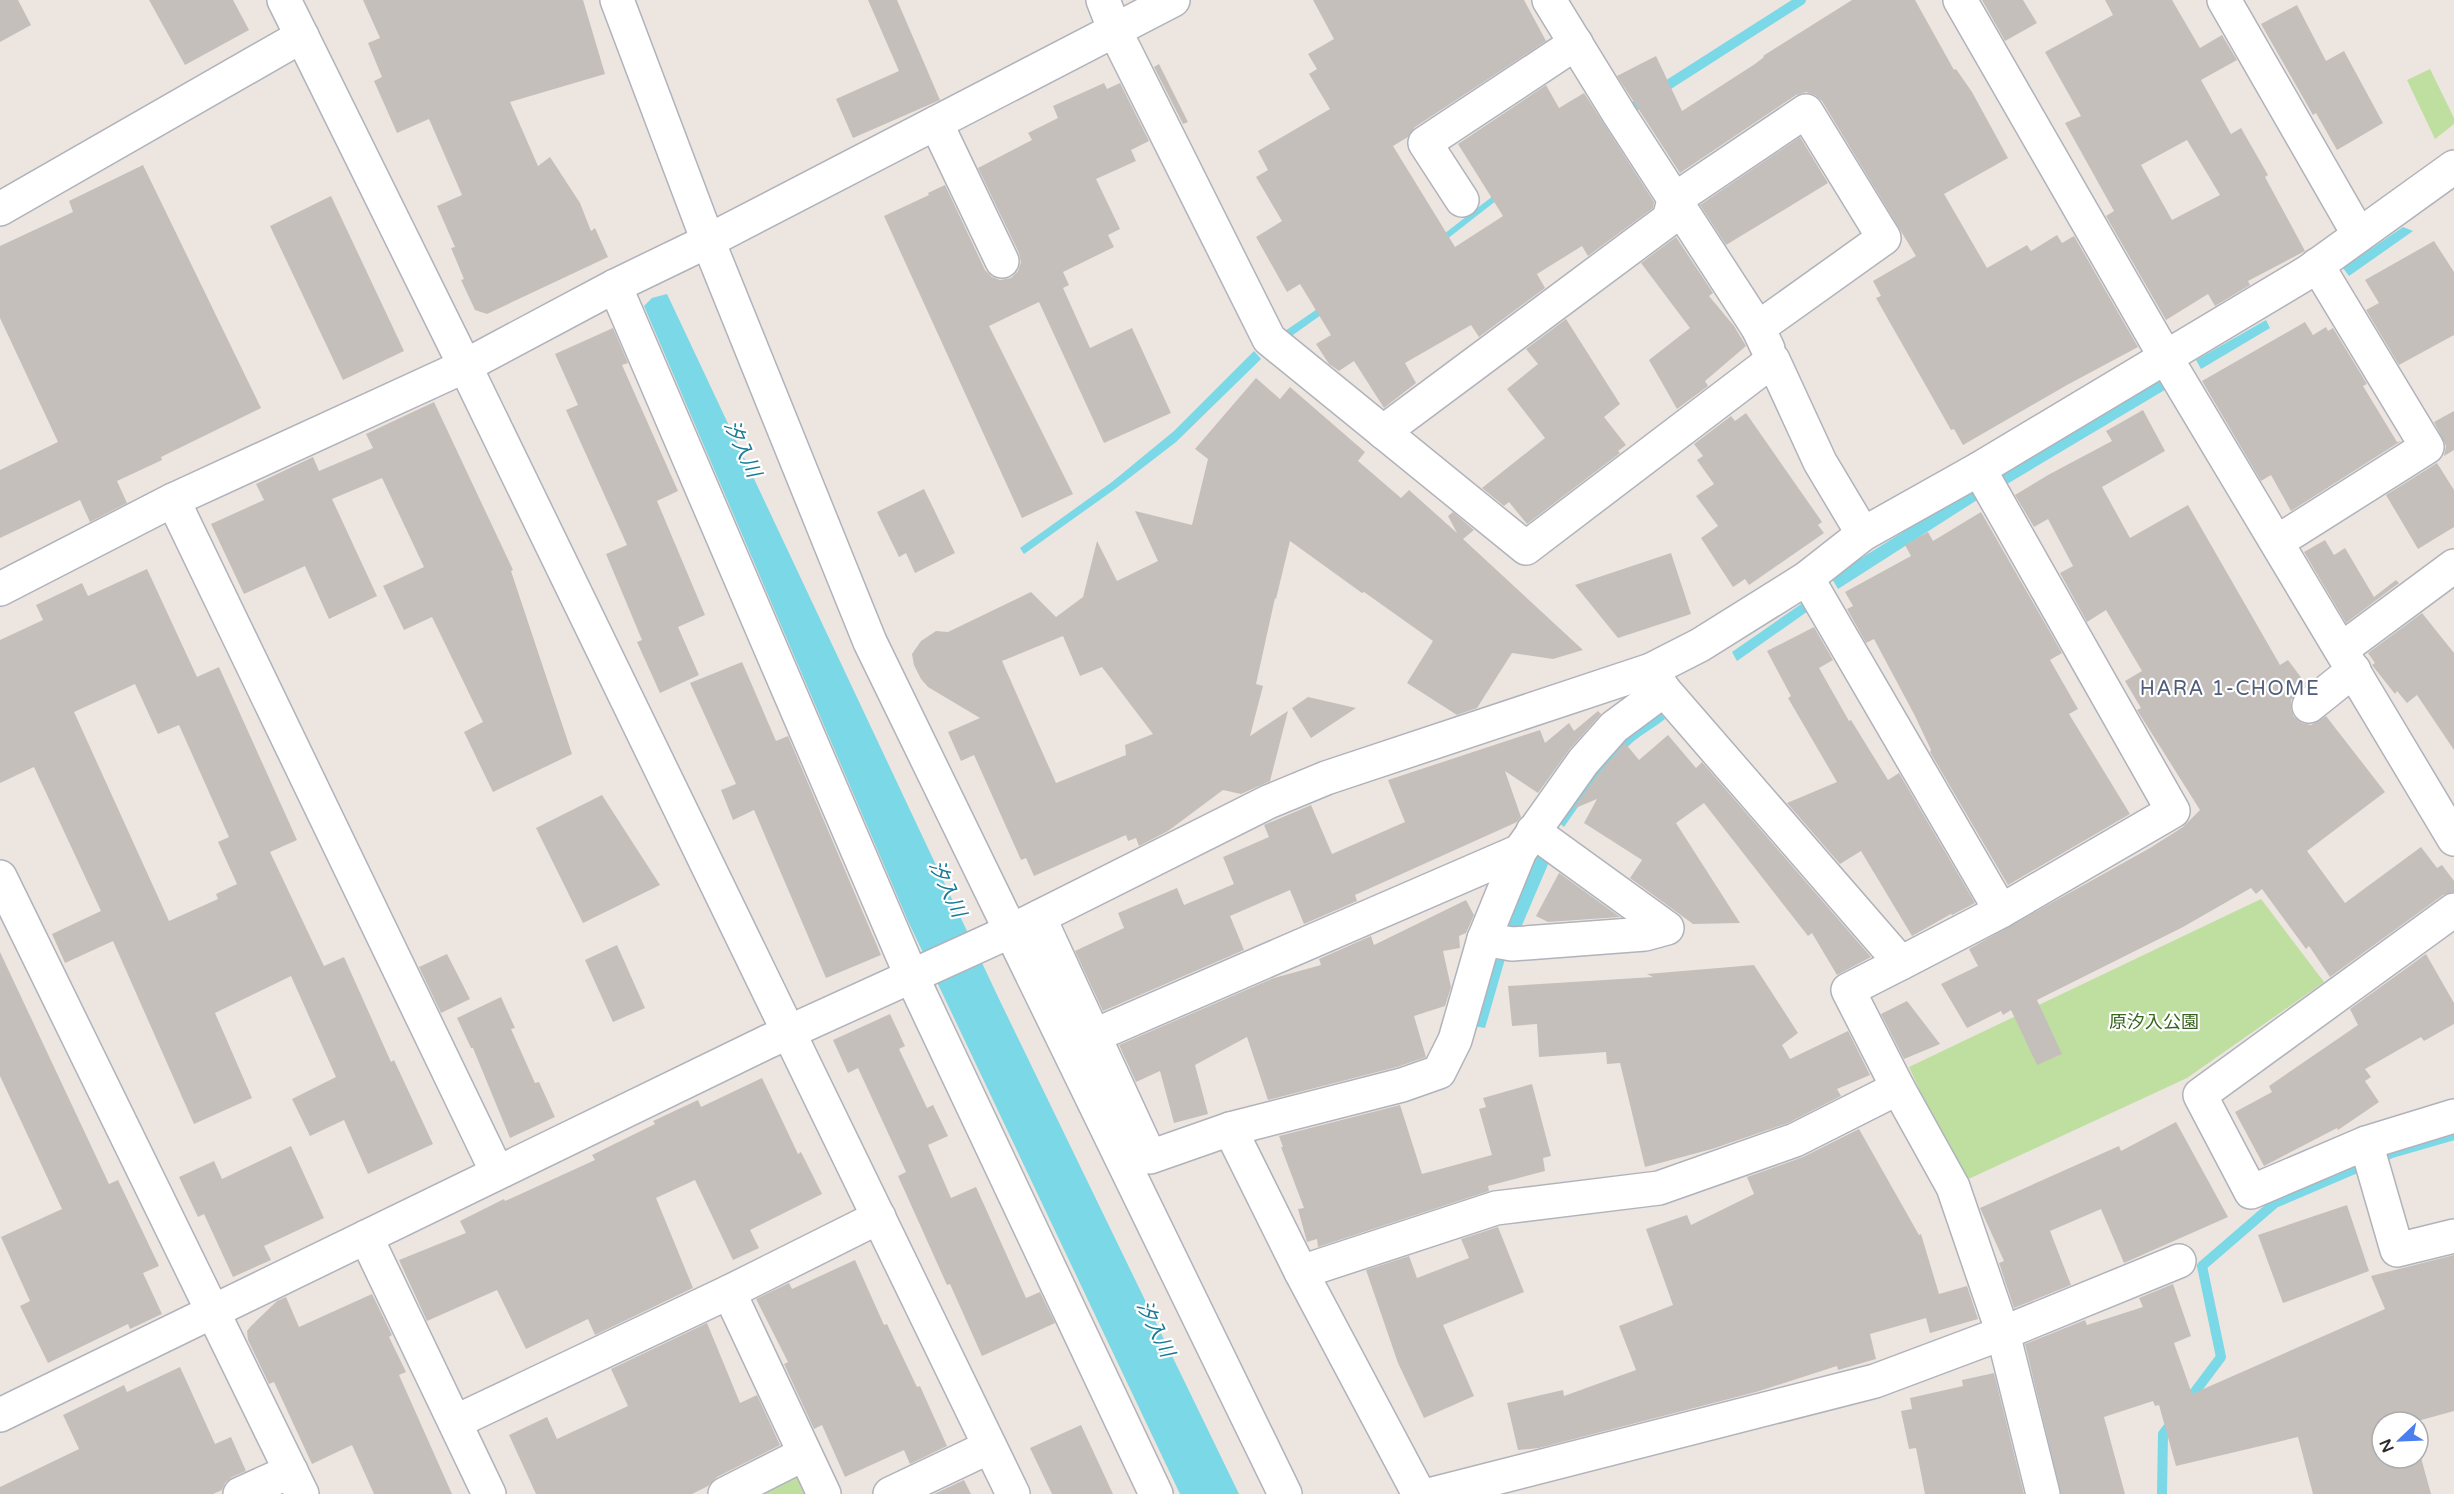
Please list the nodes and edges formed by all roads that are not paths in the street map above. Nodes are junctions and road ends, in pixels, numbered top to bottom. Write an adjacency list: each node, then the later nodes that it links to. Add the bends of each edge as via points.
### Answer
1 (284, 0): 9 (street)
2 (617, 0): 17 (street)
3 (1103, 0): 8 (street)
4 (1173, 0): 8 (street)
5 (1549, 0): 10 (street)
6 (1960, 0): 22 (street)
7 (2224, 0): 16 (street)
8 (1115, 31): 11 (street); 25 (street, via 1269,339)
9 (302, 36): 15 (street); 24 (street)
10 (1576, 43): 13 (street, via 1425,143); 14 (street)
11 (936, 123): 17 (street); 18 (street)
12 (2454, 167): 16 (street)
13 (1462, 200)
14 (1674, 200): 21 (street); 21 (street, via 1806,111 1884,238); 25 (street, via 1669,219)
15 (0, 209)
16 (2358, 235): 19 (street)
17 (708, 241): 20 (street); 41 (street, via 870,642)
18 (1002, 261)
19 (2317, 265): 22 (street); 29 (street, via 2427,447)
20 (615, 286): 24 (street); 44 (street)
21 (1758, 328): 23 (street)
22 (2166, 358): 26 (street); 29 (street)
23 (1773, 360): 25 (street, via 1526,548); 28 (street, via 1820,462)
24 (465, 366): 27 (street); 45 (street)
25 (1383, 432)
26 (1979, 469): 28 (street); 40 (street, via 2173,811)
27 (173, 500): 32 (street); 51 (street)
28 (1863, 534): 31 (street)
29 (2277, 542): 33 (street)
30 (2454, 566): 33 (street)
31 (1807, 578): 34 (street, via 1700,645); 40 (street)
32 (0, 589)
33 (2348, 660): 35 (street); 36 (street)
34 (1657, 680): 37 (street, via 1583,762); 41 (street, via 1326,778 1268,802); 43 (street)
35 (2308, 706)
36 (2454, 839)
37 (1526, 841): 42 (street); 42 (street, via 1667,928 1646,934 1512,944); 46 (street)
38 (0, 877): 58 (street)
39 (2454, 909): 50 (street, via 2200,1095 2251,1192)
40 (2001, 911): 43 (street)
41 (1025, 924): 44 (street); 46 (street); 72 (street)
42 (1484, 939): 49 (street, via 1455,1040 1439,1072)
43 (1901, 963): 47 (street, via 1848,990)
44 (911, 975): 45 (street); 71 (street)
45 (789, 1032): 51 (street); 52 (street)
46 (1093, 1036): 49 (street, via 1150,1157)
47 (1898, 1088): 56 (street, via 1795,1140 1659,1188 1496,1208); 59 (street, via 1953,1187)
48 (2454, 1116): 50 (street)
49 (1230, 1129): 56 (street)
50 (2366, 1144): 53 (street, via 2397,1250)
51 (497, 1172): 54 (street)
52 (879, 1217): 57 (street); 62 (street)
53 (2454, 1236)
54 (366, 1237): 58 (street); 61 (street)
55 (2179, 1261): 59 (street)
56 (1301, 1272): 73 (street)
57 (729, 1292): 61 (street); 63 (street)
58 (212, 1311): 60 (street); 64 (street)
59 (2003, 1333): 74 (street, via 1875,1381); 75 (street)
60 (0, 1415)
61 (455, 1422): 66 (street)
62 (989, 1447): 69 (street); 70 (street)
63 (804, 1454): 67 (street); 68 (street)
64 (297, 1482): 65 (street)
65 (240, 1494)
66 (489, 1494)
67 (725, 1494)
68 (824, 1494)
69 (890, 1494)
70 (1013, 1494)
71 (1156, 1494)
72 (1285, 1494)
73 (1419, 1494)
74 (1433, 1494)
75 (2043, 1494)

